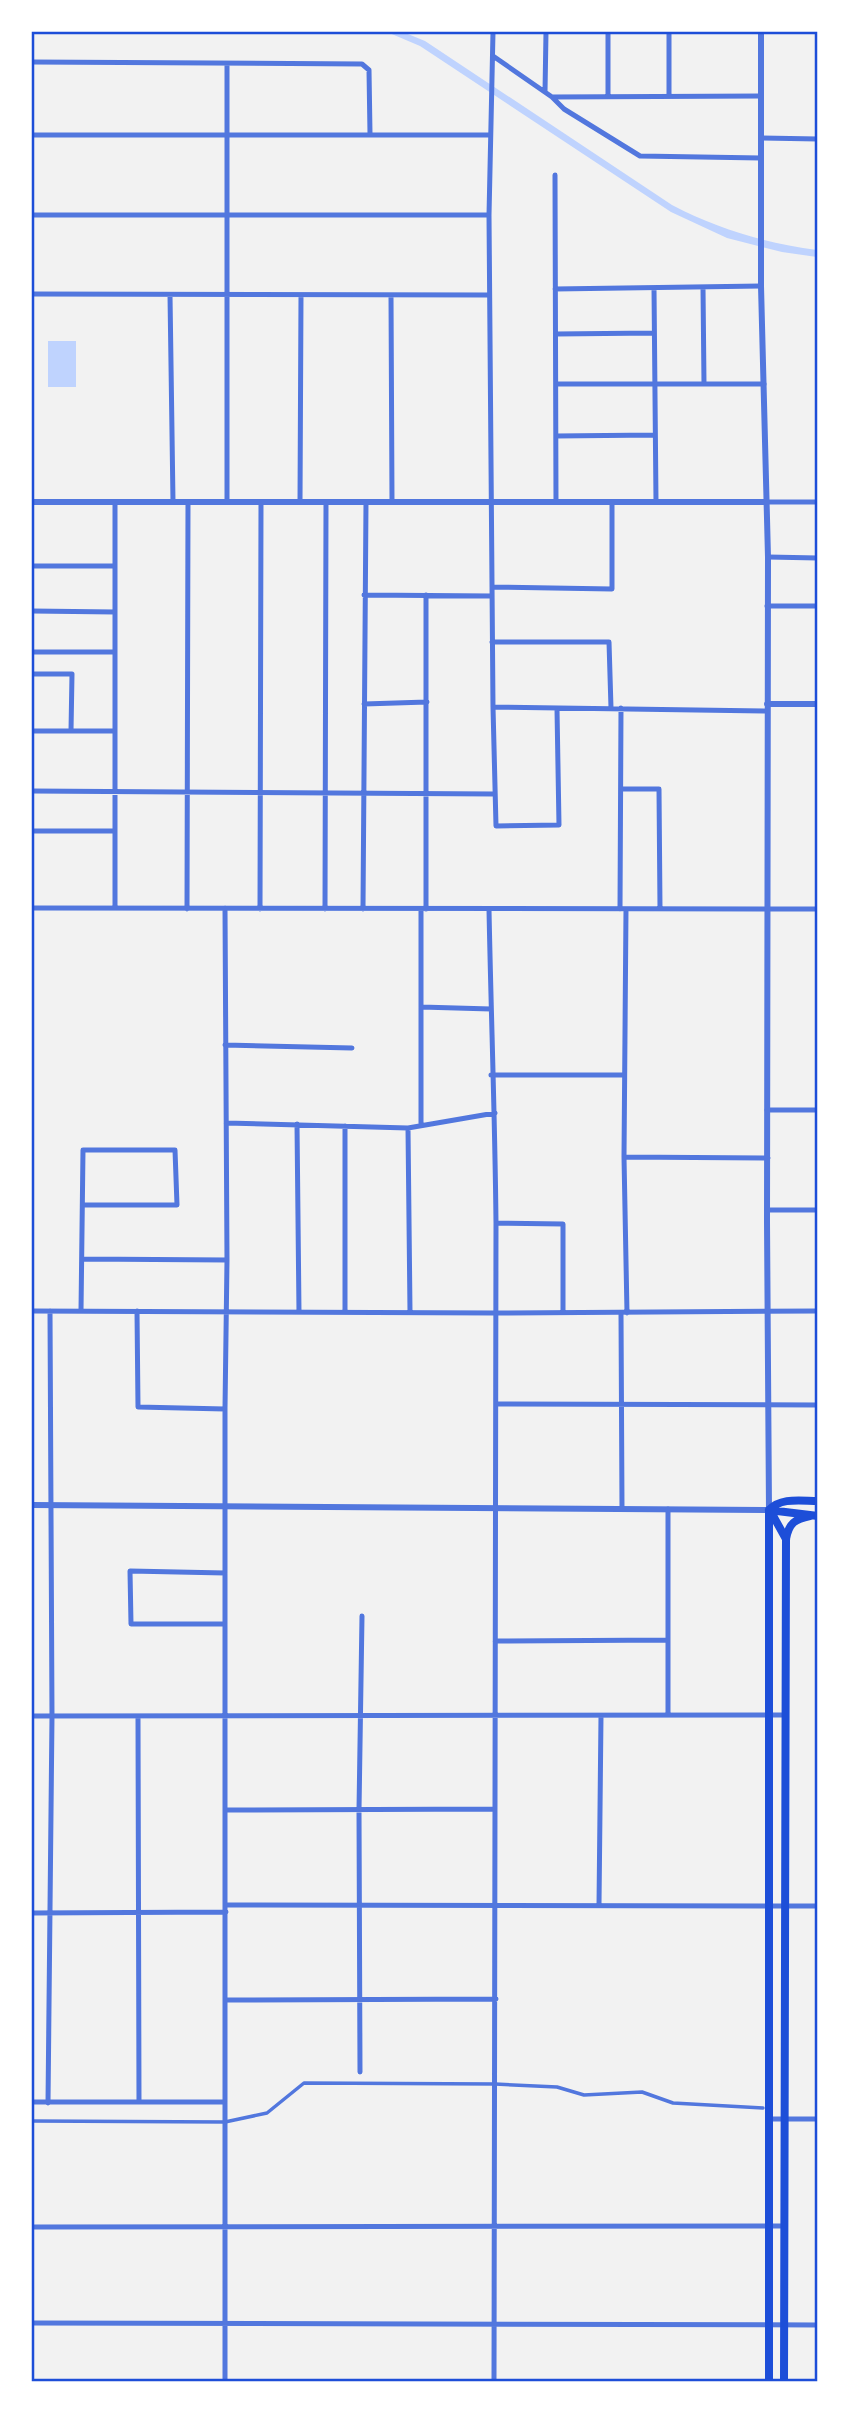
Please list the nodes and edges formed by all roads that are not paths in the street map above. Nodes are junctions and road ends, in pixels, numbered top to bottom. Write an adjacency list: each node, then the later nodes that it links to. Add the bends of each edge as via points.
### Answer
1 (493, 32): 6 (street)
2 (546, 32): 9 (street)
3 (608, 32): 10 (street)
4 (669, 32): 11 (street)
5 (761, 32): 12 (street)
6 (493, 56): 9 (street); 17 (street)
7 (32, 62): 8 (street)
8 (226, 64): 14 (street, via 362,64 369,70); 16 (street)
9 (545, 92): 13 (street)
10 (608, 96): 11 (street); 13 (street)
11 (669, 96): 12 (street)
12 (761, 96): 18 (street)
13 (552, 97): 20 (street, via 640,156)
14 (370, 134): 16 (street); 17 (street)
15 (32, 135): 16 (street)
16 (227, 135): 22 (street)
17 (490, 135): 24 (street)
18 (761, 138): 19 (street); 20 (street)
19 (817, 139)
20 (761, 158): 25 (street)
21 (555, 175): 28 (street)
22 (228, 214): 23 (street); 24 (street); 31 (street)
23 (32, 215)
24 (489, 215): 34 (street)
25 (761, 286): 26 (street); 40 (street)
26 (703, 287): 27 (street); 39 (street)
27 (654, 288): 28 (street); 35 (street)
28 (555, 289): 36 (street)
29 (32, 295): 30 (street)
30 (170, 295): 31 (street); 45 (street)
31 (228, 295): 32 (street); 47 (street)
32 (301, 295): 33 (street); 49 (street)
33 (391, 295): 34 (street); 52 (street)
34 (489, 295): 53 (street)
35 (654, 333): 36 (street); 38 (street)
36 (555, 334): 37 (street)
37 (555, 384): 38 (street); 42 (street)
38 (655, 384): 39 (street); 41 (street)
39 (704, 384): 40 (street)
40 (764, 384): 57 (street)
41 (655, 435): 42 (street); 56 (street)
42 (556, 436): 54 (street)
43 (32, 502): 44 (street)
44 (115, 502): 45 (street); 62 (street)
45 (173, 502): 46 (street)
46 (188, 502): 47 (street); 89 (street)
47 (227, 502): 48 (street)
48 (261, 502): 49 (street); 90 (street)
49 (300, 502): 50 (street)
50 (326, 502): 51 (street); 91 (street)
51 (366, 502): 52 (street); 64 (street)
52 (392, 502): 53 (street)
53 (491, 502): 54 (street); 63 (street)
54 (555, 502): 55 (street)
55 (612, 502): 56 (street); 63 (street, via 612,589)
56 (656, 502): 57 (street)
57 (767, 502): 58 (street); 59 (street)
58 (817, 502)
59 (768, 557): 60 (street); 67 (street)
60 (817, 558)
61 (32, 566): 62 (street)
62 (115, 566): 70 (street)
63 (492, 587): 66 (street)
64 (364, 595): 65 (street); 76 (street)
65 (426, 595): 66 (street); 75 (street)
66 (492, 596): 71 (street)
67 (768, 606): 68 (street); 81 (street)
68 (817, 606)
69 (32, 611): 70 (street)
70 (115, 612): 73 (street)
71 (492, 642): 78 (street); 79 (street, via 609,642)
72 (32, 652): 73 (street)
73 (115, 652): 85 (street)
74 (32, 674): 84 (street, via 72,674)
75 (427, 702): 76 (street); 93 (street)
76 (365, 704): 92 (street)
77 (817, 705): 81 (street)
78 (492, 707): 82 (street); 94 (street)
79 (611, 708): 80 (street); 82 (street)
80 (621, 708): 81 (street); 86 (street)
81 (767, 708): 108 (street)
82 (557, 709): 94 (street, via 559,825 496,826)
83 (32, 731): 84 (street)
84 (71, 731): 85 (street)
85 (115, 731): 88 (street)
86 (621, 789): 106 (street); 107 (street, via 659,789)
87 (32, 791): 88 (street)
88 (115, 791): 89 (street); 96 (street)
89 (187, 791): 90 (street); 100 (street)
90 (260, 792): 91 (street); 101 (street)
91 (326, 793): 92 (street); 102 (street)
92 (363, 793): 93 (street); 103 (street)
93 (426, 793): 94 (street); 104 (street)
94 (494, 794)
95 (32, 831): 96 (street)
96 (115, 831): 98 (street)
97 (32, 908): 98 (street)
98 (115, 908): 100 (street)
99 (225, 908): 100 (street); 101 (street); 112 (street)
100 (187, 909)
101 (260, 909): 102 (street)
102 (325, 909): 103 (street)
103 (363, 909): 104 (street)
104 (424, 909): 105 (street); 110 (street)
105 (489, 909): 106 (street); 111 (street)
106 (623, 909): 107 (street); 115 (street)
107 (660, 909): 108 (street)
108 (767, 909): 109 (street); 116 (street)
109 (817, 909)
110 (421, 1007): 111 (street); 121 (street)
111 (491, 1009): 114 (street)
112 (225, 1045): 113 (street); 119 (street)
113 (352, 1048)
114 (491, 1075): 115 (street); 118 (street)
115 (624, 1075): 124 (street)
116 (767, 1110): 117 (street); 125 (street)
117 (817, 1110)
118 (495, 1113): 121 (street); 129 (street)
119 (226, 1123): 120 (street); 131 (street)
120 (298, 1124): 122 (street); 140 (street)
121 (421, 1125): 123 (street)
122 (345, 1126): 123 (street); 141 (street)
123 (408, 1128): 142 (street)
124 (624, 1157): 125 (street); 144 (street)
125 (768, 1158): 127 (street)
126 (83, 1205): 126 (street, via 177,1205 175,1150 83,1150); 130 (street)
127 (767, 1210): 128 (street); 138 (street)
128 (817, 1210)
129 (496, 1223): 137 (street, via 563,1224); 143 (street)
130 (82, 1259): 131 (street); 134 (street)
131 (227, 1260): 136 (street)
132 (32, 1311): 133 (street)
133 (50, 1311): 134 (street); 152 (street)
134 (81, 1311): 135 (street)
135 (138, 1311): 136 (street); 149 (street, via 138,1408)
136 (227, 1311): 140 (street); 149 (street)
137 (563, 1311): 143 (street); 144 (street)
138 (768, 1311): 139 (street); 144 (street); 147 (street)
139 (817, 1311)
140 (299, 1312): 141 (street)
141 (345, 1312): 142 (street)
142 (410, 1312): 143 (street)
143 (495, 1313): 145 (street)
144 (624, 1313): 146 (street)
145 (496, 1404): 146 (street); 154 (street)
146 (620, 1404): 147 (street); 155 (street)
147 (768, 1404): 148 (street); 157 (street)
148 (817, 1405)
149 (225, 1409): 153 (street)
150 (817, 1501): 157 (main road, via 785,1501)
151 (32, 1505): 152 (street)
152 (52, 1506): 153 (street); 169 (street)
153 (225, 1507): 154 (street); 160 (street)
154 (494, 1508): 155 (street); 164 (street)
155 (622, 1509): 156 (street)
156 (668, 1509): 157 (street); 163 (street)
157 (769, 1510): 158 (main road); 159 (main road); 166 (main road)
158 (814, 1516): 159 (main road, via 796,1519)
159 (786, 1539): 167 (main road)
160 (225, 1573): 162 (street); 162 (street, via 130,1571 131,1624)
161 (362, 1616): 172 (street)
162 (225, 1624): 171 (street)
163 (668, 1640): 164 (street); 174 (street)
164 (495, 1641): 165 (street)
165 (494, 1715): 172 (street); 173 (street); 175 (street)
166 (770, 1715): 167 (street); 174 (street); 181 (main road)
167 (786, 1715): 182 (main road)
168 (32, 1716): 169 (street)
169 (52, 1716): 170 (street); 186 (street)
170 (138, 1716): 171 (street); 187 (street)
171 (226, 1716): 172 (street); 176 (street)
172 (360, 1716): 177 (street)
173 (601, 1716): 174 (street); 180 (street)
174 (668, 1716)
175 (495, 1809): 177 (street); 178 (street)
176 (225, 1810): 177 (street); 184 (street)
177 (359, 1810): 179 (street)
178 (495, 1904): 179 (street); 180 (street); 189 (street)
179 (360, 1905): 184 (street); 188 (street)
180 (599, 1905): 181 (street)
181 (768, 1905): 182 (street); 198 (main road)
182 (784, 1906): 183 (street); 199 (main road)
183 (817, 1906)
184 (225, 1909): 187 (street); 190 (street)
185 (32, 1913): 186 (street)
186 (49, 1913): 187 (street); 194 (street)
187 (138, 1913): 195 (street)
188 (360, 1999): 189 (street); 190 (street); 191 (street)
189 (496, 1999): 192 (street)
190 (225, 2000): 196 (street)
191 (360, 2072)
192 (495, 2084): 197 (street, via 557,2087 584,2095 642,2092 673,2103); 202 (street, via 304,2083 267,2113); 207 (street)
193 (32, 2102): 194 (street)
194 (48, 2102): 195 (street)
195 (139, 2102): 196 (street)
196 (225, 2102): 202 (street)
197 (763, 2108)
198 (769, 2119): 199 (street); 204 (main road)
199 (784, 2119): 200 (street); 205 (main road)
200 (817, 2119)
201 (32, 2121): 202 (street)
202 (225, 2122): 203 (street)
203 (225, 2226): 206 (street); 207 (street); 209 (street)
204 (769, 2226): 205 (street); 207 (street); 210 (main road)
205 (784, 2226): 211 (main road)
206 (32, 2227)
207 (495, 2228): 212 (street)
208 (32, 2323): 209 (street)
209 (226, 2324): 212 (street); 214 (street)
210 (769, 2324): 211 (street); 212 (street); 216 (main road)
211 (784, 2324): 213 (street); 217 (main road)
212 (494, 2325): 215 (street)
213 (817, 2325)
214 (225, 2382)
215 (495, 2382)
216 (769, 2382)
217 (784, 2382)

